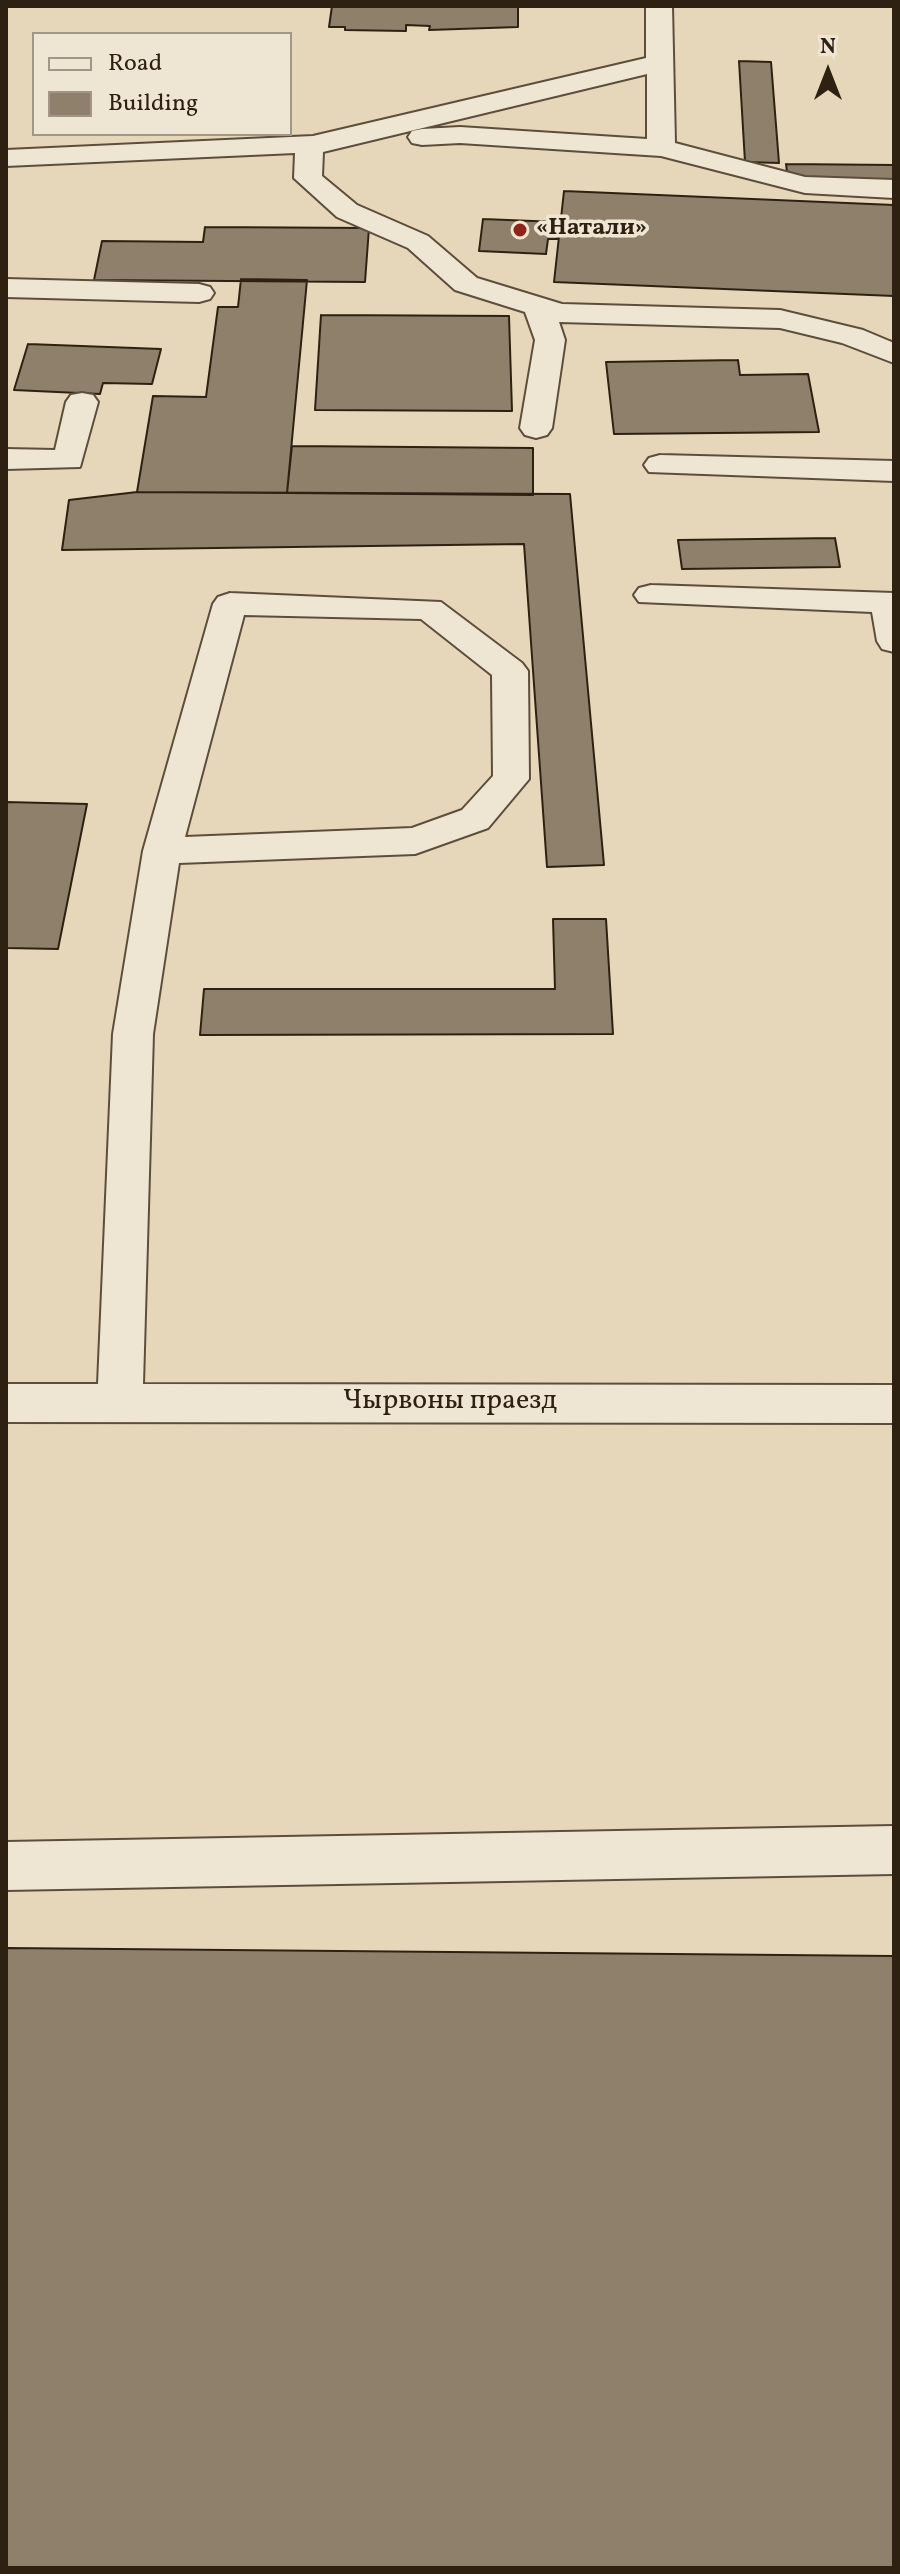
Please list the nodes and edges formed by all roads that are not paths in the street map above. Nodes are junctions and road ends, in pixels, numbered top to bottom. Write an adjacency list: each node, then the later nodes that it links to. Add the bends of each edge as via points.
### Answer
1 (659, 6): 2 (street)
2 (660, 63): 3 (street); 4 (street)
3 (309, 145): 4 (street, via 460,135); 5 (street); 9 (street, via 308,178 347,211 418,242 466,284)
4 (661, 148): 6 (street, via 805,185)
5 (6, 158)
6 (894, 189)
7 (6, 288): 8 (street)
8 (199, 293)
9 (538, 306): 10 (street, via 560,313 780,319 852,336); 12 (street, via 550,340)
10 (894, 354)
11 (82, 402): 13 (street, via 69,460)
12 (536, 428)
13 (6, 459)
14 (660, 465): 15 (street)
15 (894, 471)
16 (651, 595): 17 (street, via 887,602)
17 (894, 641)
18 (162, 851): 18 (street, via 230,604 429,609 510,671 511,779 475,819 415,841); 20 (street, via 133,1034)
19 (6, 1403): 20 (street, Чырвоны праезд)
20 (120, 1403): 21 (street, Чырвоны праезд)
21 (894, 1404)
22 (894, 1850): 23 (street)
23 (6, 1866)

